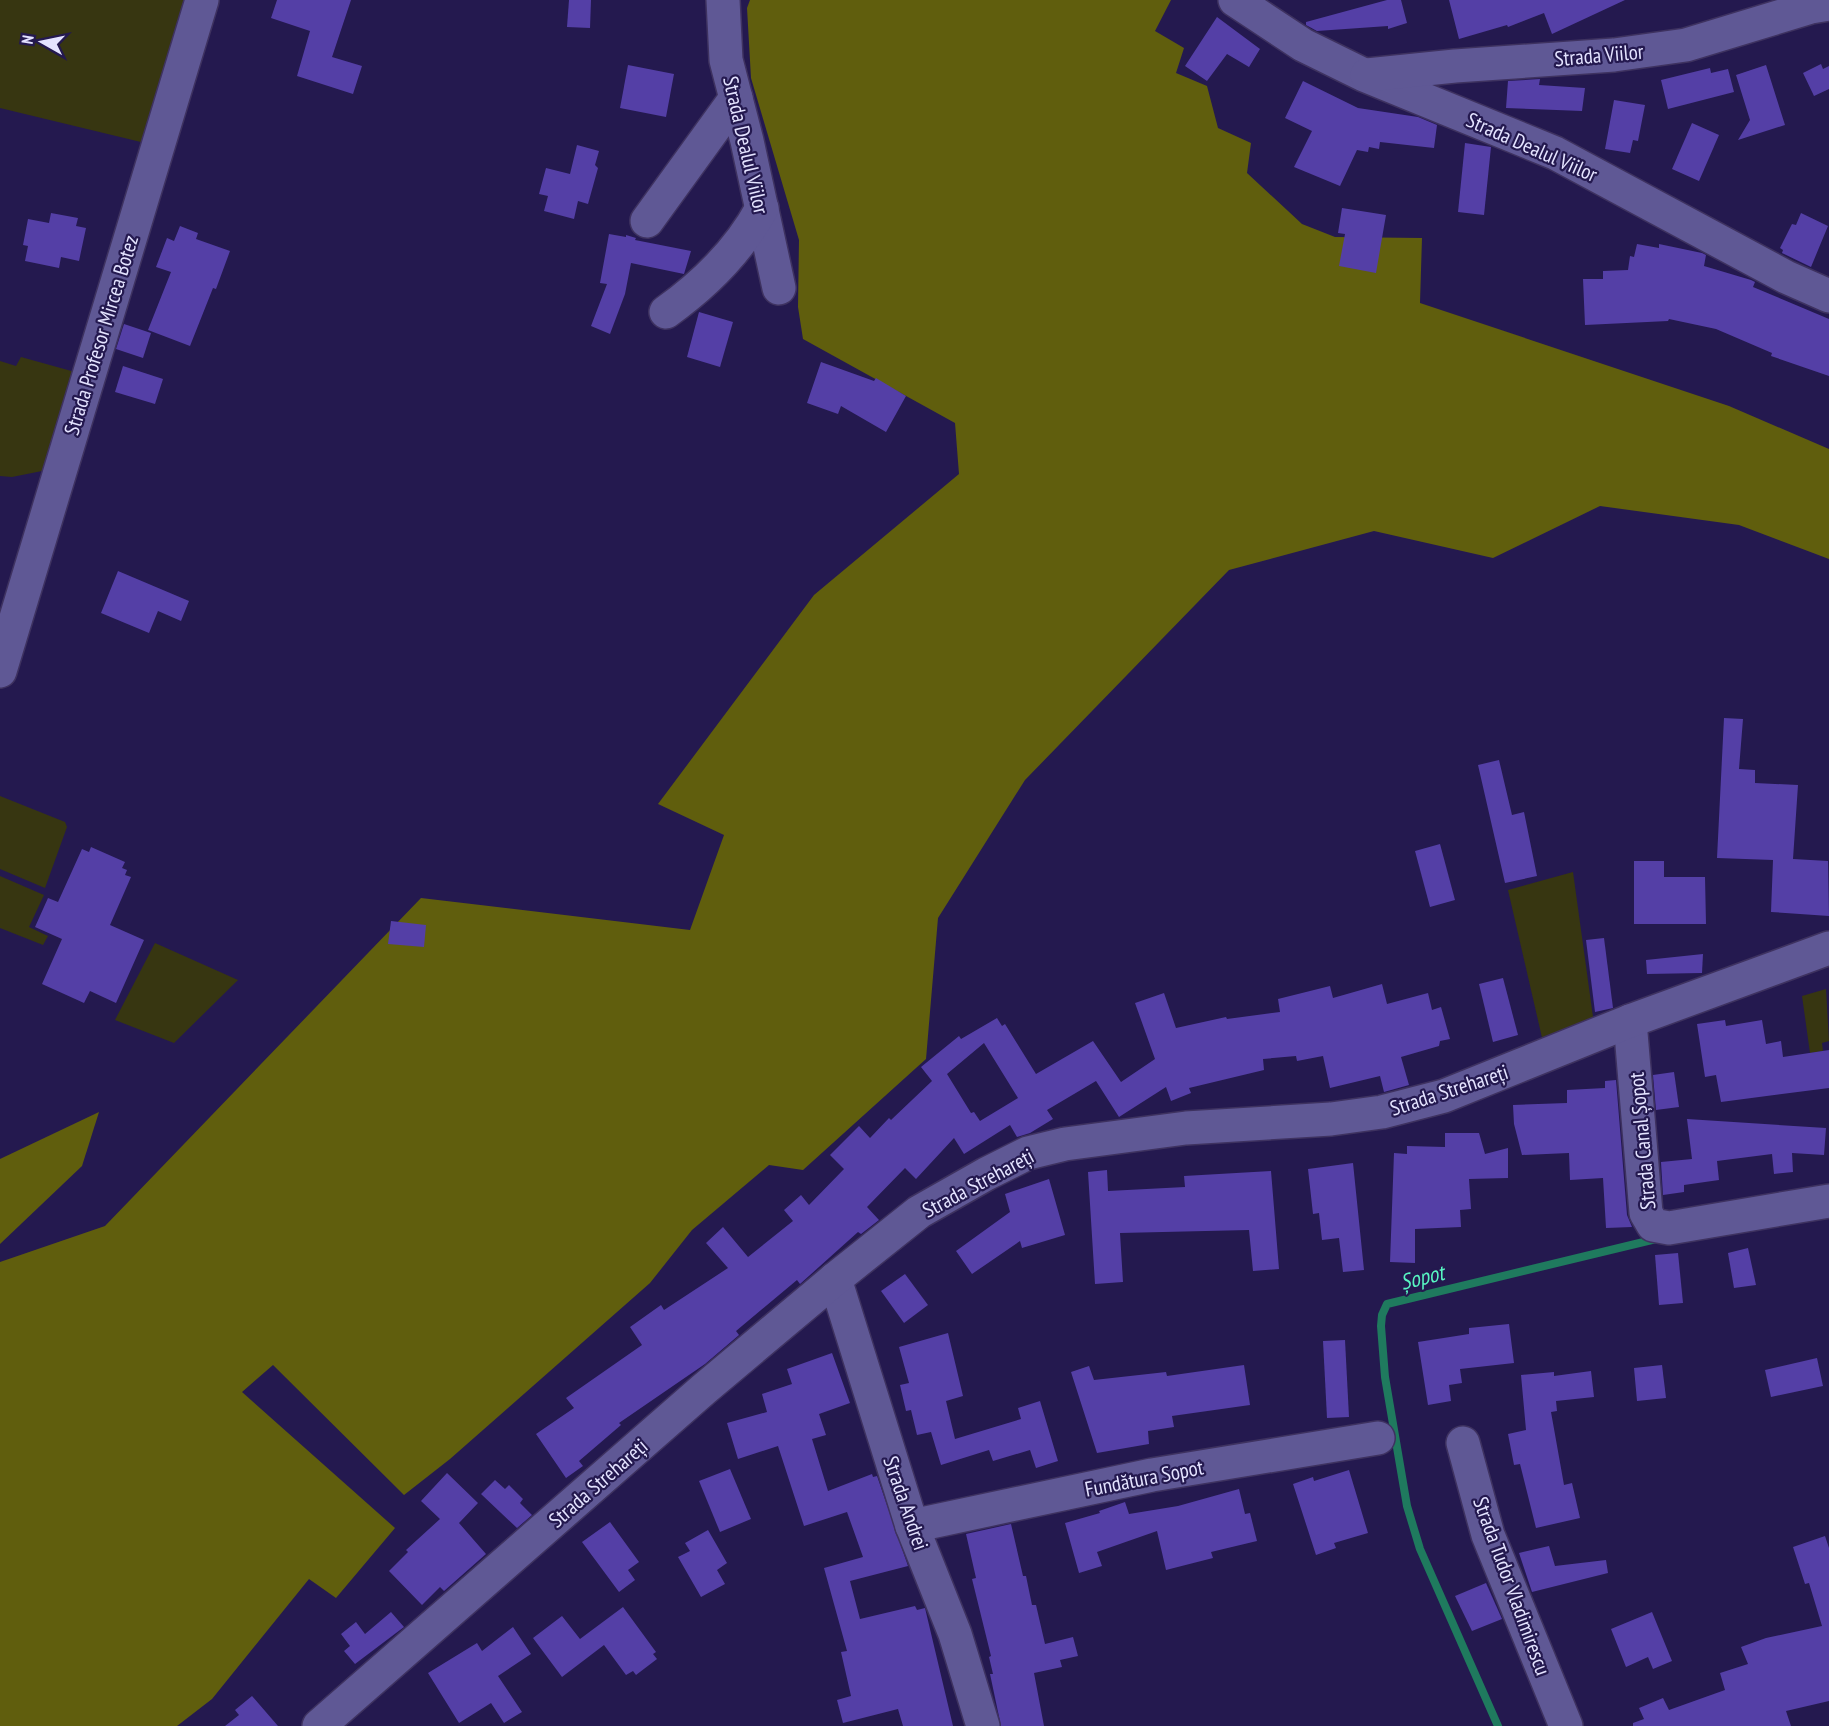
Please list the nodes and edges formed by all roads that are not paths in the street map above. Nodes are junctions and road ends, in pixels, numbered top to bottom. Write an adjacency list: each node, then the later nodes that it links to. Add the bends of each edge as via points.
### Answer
1 (202, 0): 12 (street, Strada Profesor Mircea Botez)
2 (723, 0): 6 (street, Strada Dealul Viilor, via 726,60)
3 (1235, 0): 5 (street, Strada Dealul Viilor, via 1303,45)
4 (1829, 4): 5 (street, Strada Viilor, via 1686,45 1614,55)
5 (1364, 75): 10 (street, Strada Dealul Viilor, via 1555,153 1786,277)
6 (736, 98): 7 (street, Strada Dealul Viilor); 8 (street)
7 (762, 208): 9 (street, Strada Dealul Viilor); 11 (street, via 749,233 724,262)
8 (647, 221)
9 (779, 288)
10 (1829, 296)
11 (666, 312)
12 (0, 671)
13 (1829, 948): 14 (street, Strada Strehareți)
14 (1630, 1021): 15 (street, Strada Canal Șopot, via 1647,1213 1653,1225 1669,1228); 16 (street, Strada Strehareți, via 1444,1096 1382,1112 1278,1125 1186,1128 1065,1144 1028,1153 919,1212)
15 (1829, 1201)
16 (835, 1279): 19 (street, Strada Andrei); 20 (street, Strada Strehareți)
17 (1378, 1438): 19 (street, Fundătura Sopot, via 1152,1475)
18 (1463, 1443): 22 (street, Strada Tudor Vladimirescu, via 1488,1535)
19 (912, 1526): 21 (street, Strada Andrei, via 955,1634)
20 (319, 1726)
21 (983, 1726)
22 (1566, 1726)

